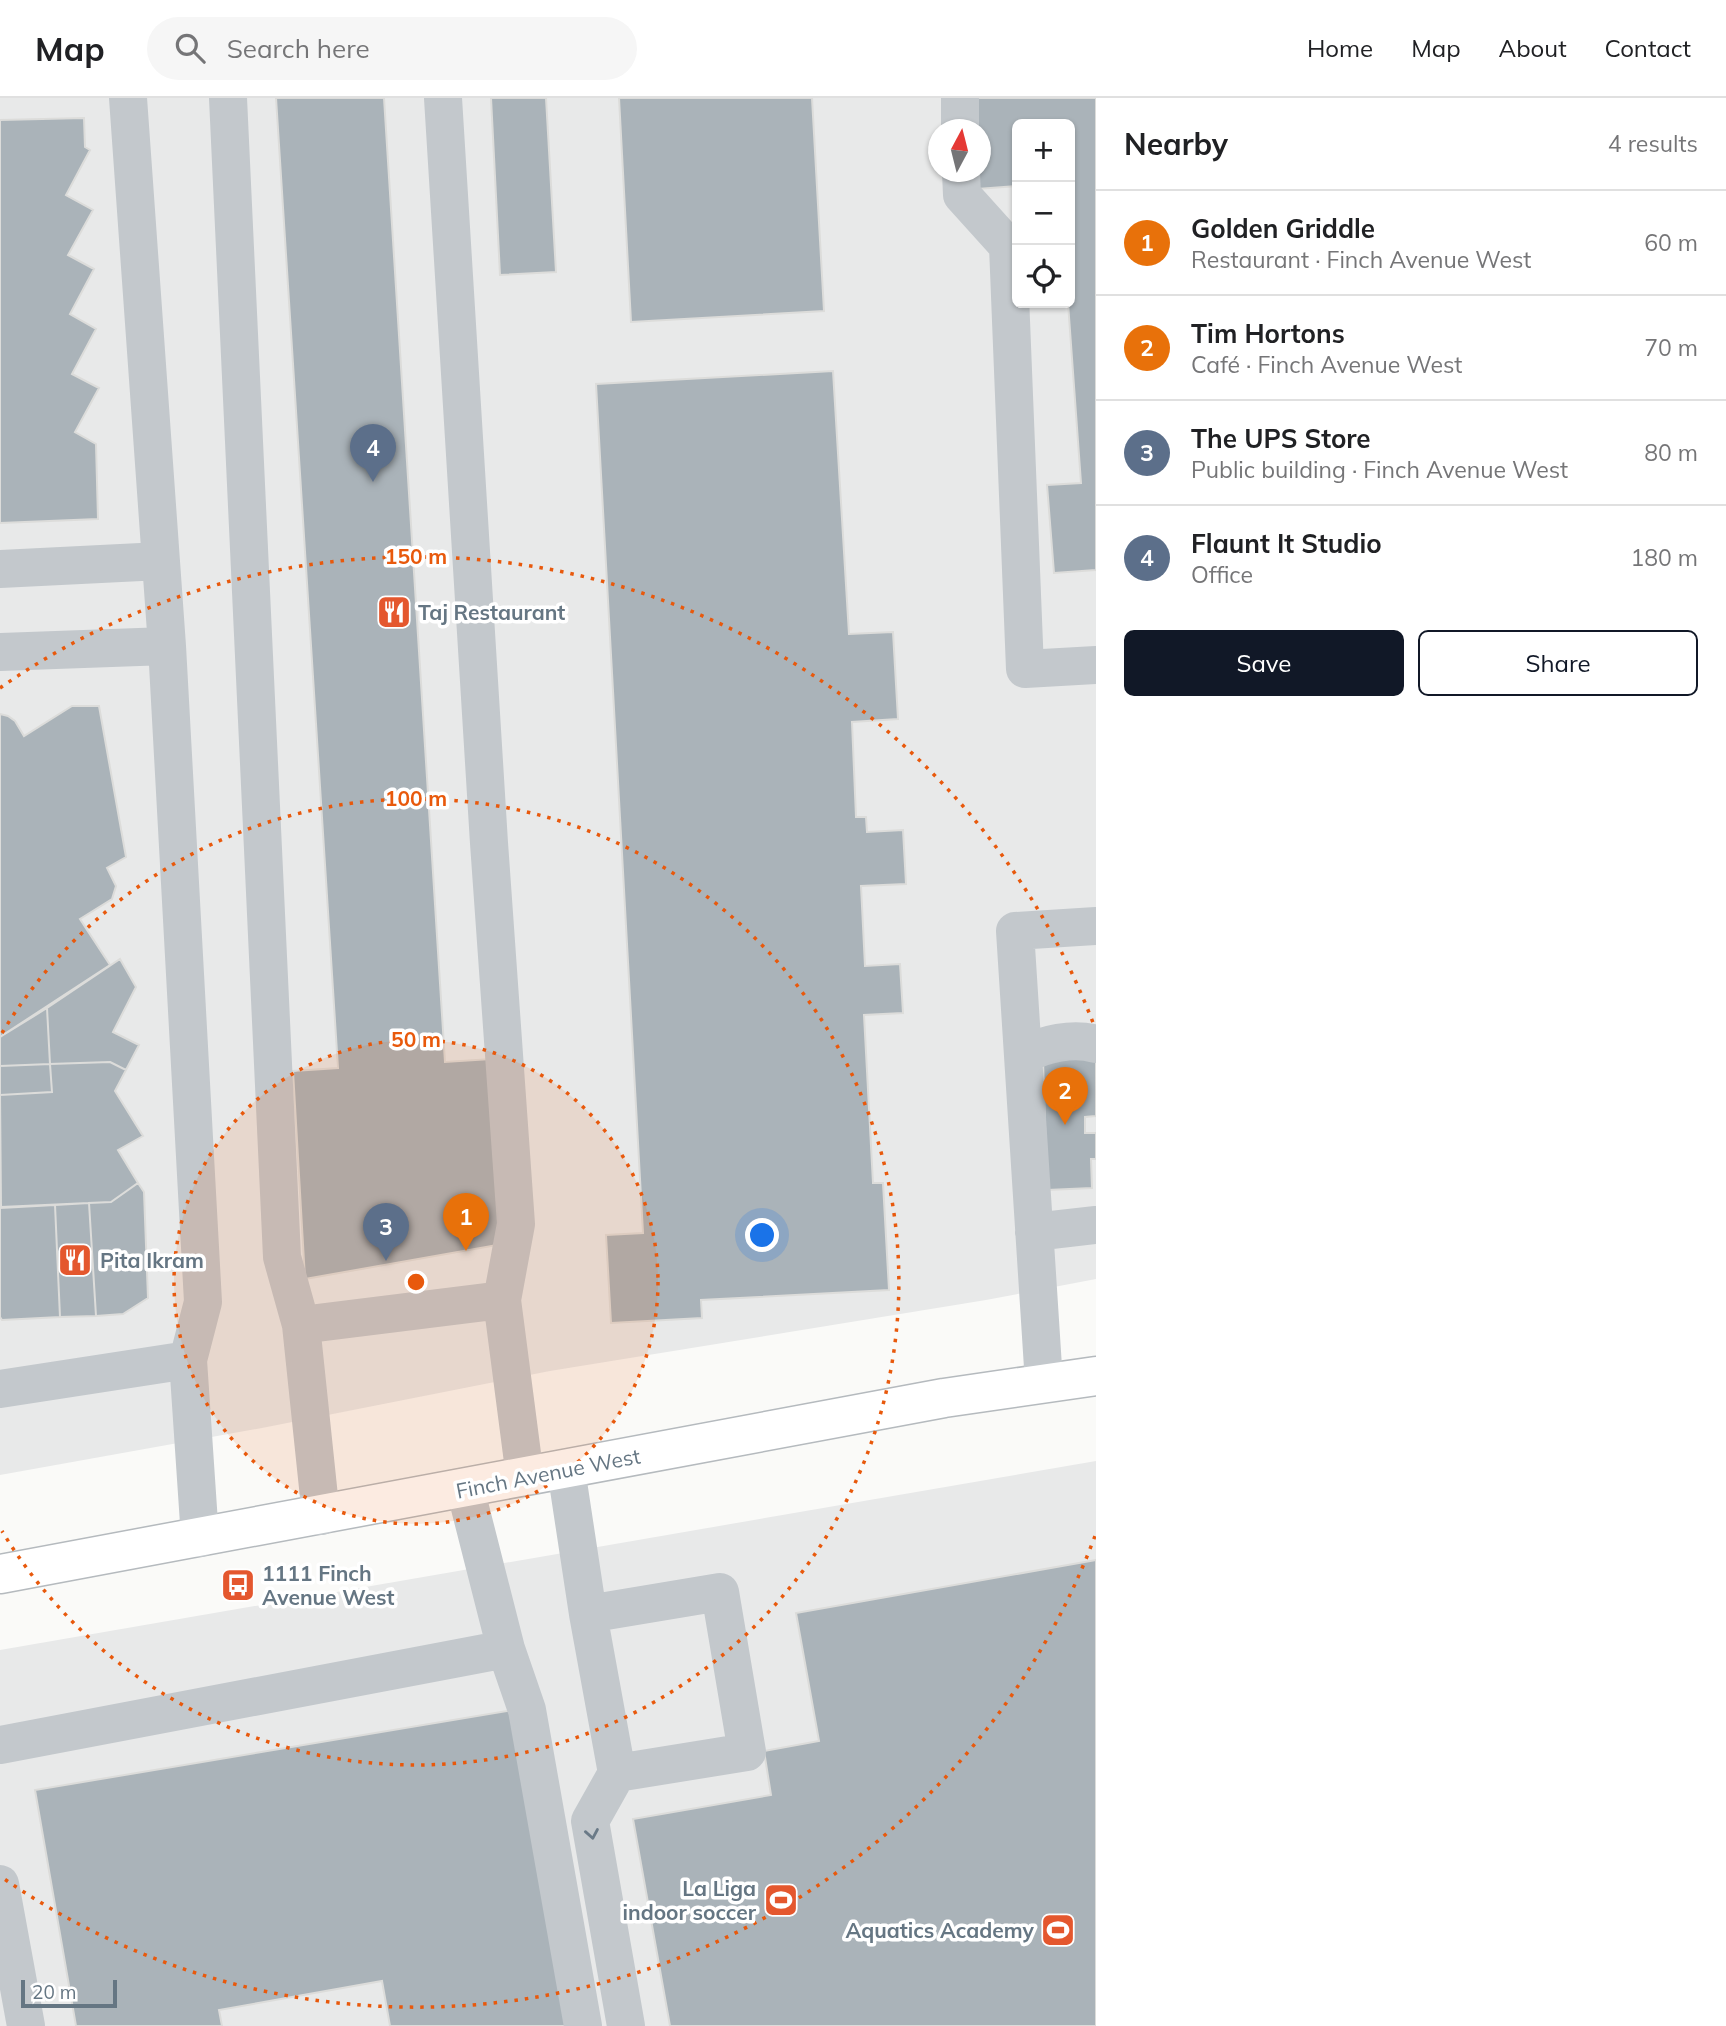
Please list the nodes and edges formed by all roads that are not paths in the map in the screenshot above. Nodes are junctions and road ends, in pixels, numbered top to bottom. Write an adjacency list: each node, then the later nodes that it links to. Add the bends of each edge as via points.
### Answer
1 (128, 98): 7 (lane)
2 (228, 98): 19 (lane, via 282,1257)
3 (443, 98): 18 (lane, via 516,1224)
4 (960, 98): 5 (lane)
5 (960, 119)
6 (961, 182): 11 (lane, via 962,195 1008,246 1025,669)
7 (161, 561): 8 (lane); 9 (lane)
8 (0, 569)
9 (167, 646): 10 (lane); 20 (lane, via 202,1302)
10 (0, 652)
11 (1096, 665)
12 (1096, 926): 14 (lane, via 1015,931)
13 (1096, 1018): 14 (lane)
14 (1022, 1038): 15 (lane, via 1038,1047 1071,1041); 17 (lane)
15 (1096, 1044)
16 (1096, 1225): 17 (lane)
17 (1034, 1232): 22 (lane)
18 (502, 1300): 19 (lane); 25 (lane)
19 (301, 1325): 27 (lane)
20 (188, 1360): 23 (lane); 28 (lane)
21 (1096, 1376): 22 (main road, Finch Avenue West)
22 (1044, 1383): 24 (main road, Finch Avenue West)
23 (0, 1389)
24 (566, 1469): 25 (main road, Finch Avenue West); 30 (lane)
25 (525, 1477): 26 (main road, Finch Avenue West)
26 (466, 1488): 27 (main road, Finch Avenue West); 31 (lane)
27 (321, 1516): 28 (main road, Finch Avenue West)
28 (200, 1538): 29 (main road, Finch Avenue West)
29 (0, 1574)
30 (588, 1614): 33 (lane); 33 (lane, via 720,1592 747,1752)
31 (506, 1649): 32 (lane); 36 (lane, via 527,1710)
32 (0, 1745)
33 (617, 1773): 37 (lane, one-way to 37, via 590,1821)
34 (0, 1884): 35 (lane)
35 (26, 2026)
36 (583, 2026)
37 (626, 2026)

